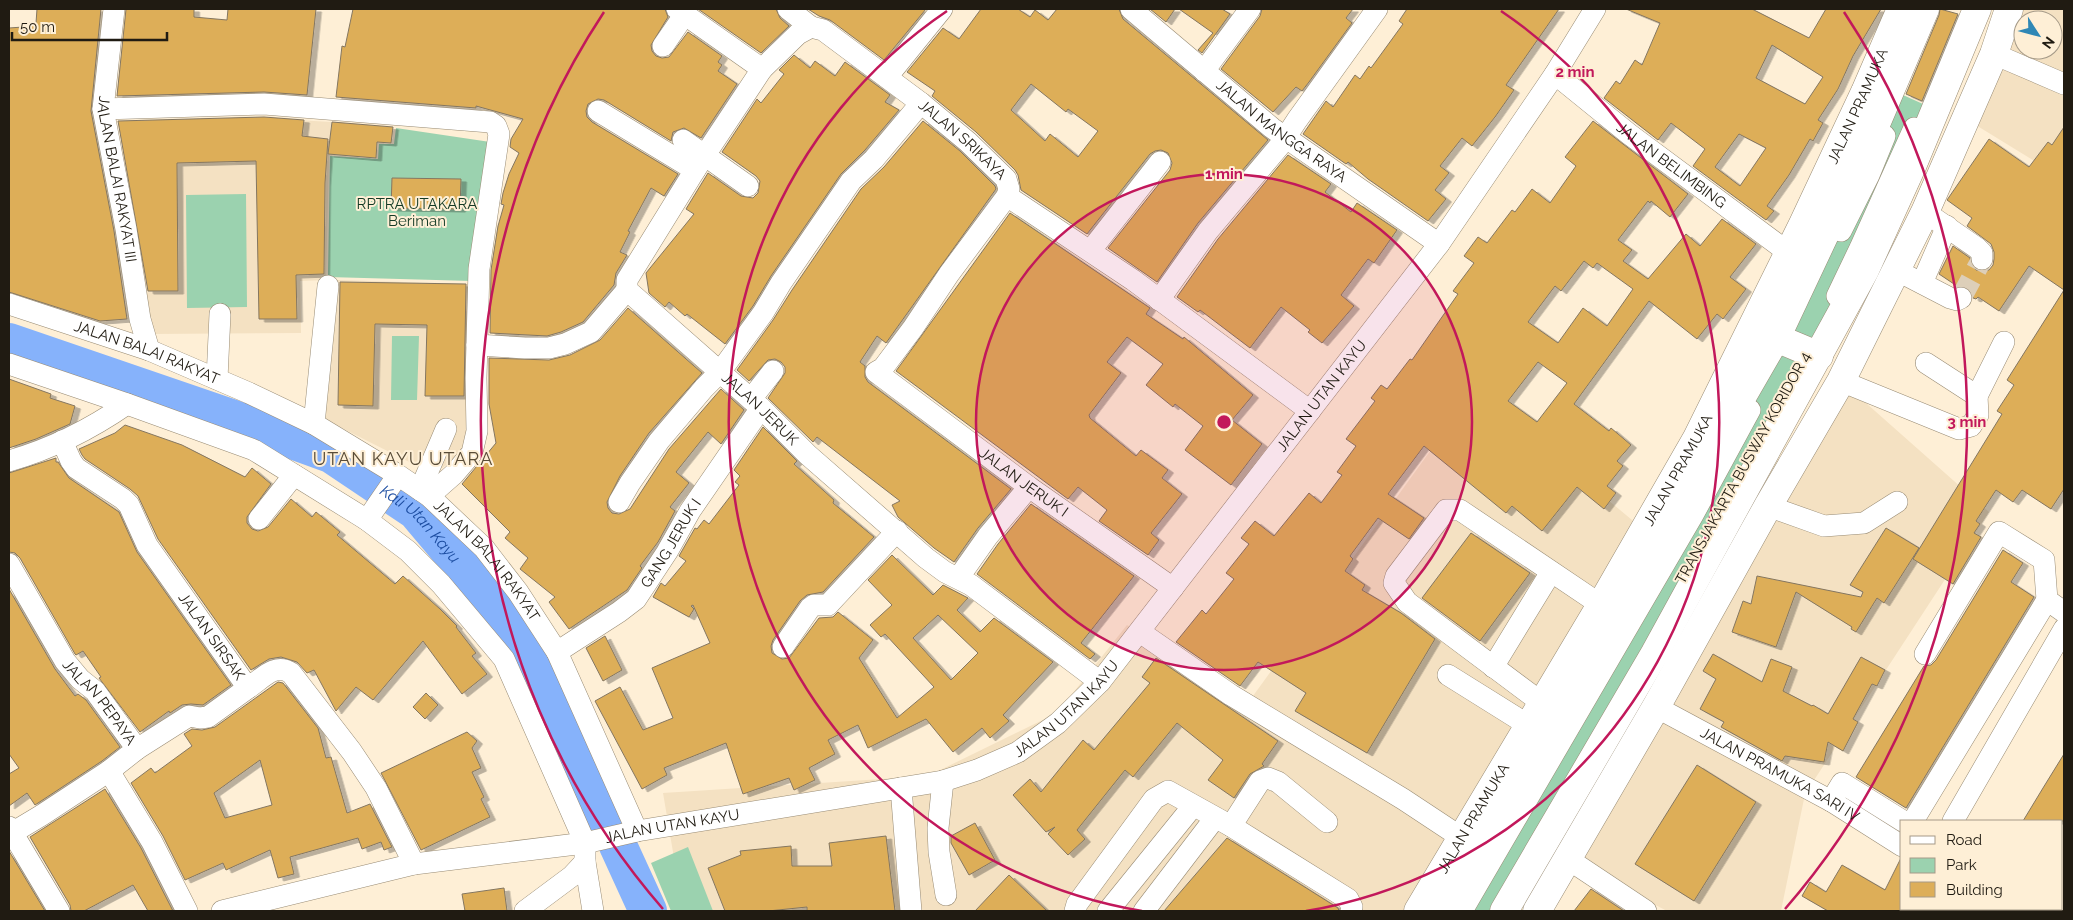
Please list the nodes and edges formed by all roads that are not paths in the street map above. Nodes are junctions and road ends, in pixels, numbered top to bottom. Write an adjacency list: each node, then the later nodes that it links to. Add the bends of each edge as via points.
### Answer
1 (114, 9): 25 (street, JALAN BALAI RAKYAT III)
2 (788, 9): 15 (street, JALAN SRIKAYA)
3 (942, 9): 21 (street)
4 (1131, 9): 19 (street, JALAN MANGGA RAYA)
5 (1250, 9): 19 (street)
6 (1377, 9): 27 (street)
7 (1595, 9): 20 (street, JALAN UTAN KAYU)
8 (1901, 9): 23 (main road, JALAN PRAMUKA)
9 (1925, 9): 29 (main road, JALAN PRAMUKA)
10 (1936, 9): 49 (street, TRANSJAKARTA BUSWAY KORIDOR 4)
11 (1966, 9): 49 (street, TRANSJAKARTA BUSWAY KORIDOR 4, via 1860,248)
12 (1977, 9): 49 (main road, JALAN PRAMUKA, via 1865,270)
13 (2009, 9): 17 (main road)
14 (681, 11): 16 (street); 18 (street)
15 (811, 27): 18 (street, via 798,34); 21 (street, JALAN SRIKAYA, via 823,30)
16 (663, 46)
17 (1994, 54): 22 (street); 34 (main road)
18 (762, 69): 31 (street)
19 (1204, 70): 27 (street, JALAN MANGGA RAYA)
20 (1556, 74): 35 (street, JALAN UTAN KAYU); 37 (street, JALAN BELIMBING, via 1629,134)
21 (887, 77): 24 (street, JALAN SRIKAYA)
22 (2064, 84)
23 (1865, 92): 29 (main road); 37 (main road, JALAN PRAMUKA)
24 (921, 103): 33 (street, JALAN SRIKAYA, via 1006,179); 54 (street, via 851,181)
25 (103, 108): 48 (street, via 264,104 490,122 499,134 479,269); 50 (street, JALAN BALAI RAKYAT III, via 140,320)
26 (598, 111): 31 (street)
27 (1286, 137): 35 (street, JALAN MANGGA RAYA); 44 (street, via 1208,231)
28 (683, 140): 31 (street)
29 (1867, 145): 49 (main road, JALAN PRAMUKA)
30 (1160, 162): 36 (street)
31 (700, 163): 32 (street); 42 (street, via 626,280)
32 (748, 186)
33 (1008, 196): 36 (street, JALAN SRIKAYA); 67 (street, JALAN JERUK I, via 948,274 913,328 883,368 876,372)
34 (1936, 219): 38 (street, via 1977,248); 39 (main road); 40 (street)
35 (1439, 244): 60 (street, JALAN UTAN KAYU)
36 (1091, 250): 44 (street, JALAN SRIKAYA)
37 (1789, 253): 80 (main road, JALAN PRAMUKA, via 1697,438)
38 (1982, 259)
39 (1896, 270): 40 (street); 56 (main road)
40 (1922, 283): 43 (street, via 1950,298)
41 (328, 286): 61 (street)
42 (627, 290): 48 (street, via 591,332 566,344 549,348); 54 (street, JALAN JERUK)
43 (1961, 298)
44 (1159, 300): 60 (street, JALAN SRIKAYA)
45 (9, 304): 50 (street, JALAN BALAI RAKYAT)
46 (220, 314): 55 (street)
47 (2004, 342): 57 (street)
48 (477, 345): 68 (street, via 477,431 472,453 454,474)
49 (1797, 347): 123 (main road, JALAN PRAMUKA, via 1644,571); 124 (street, TRANSJAKARTA BUSWAY KORIDOR 4, via 1693,515); 125 (street, TRANSJAKARTA BUSWAY KORIDOR 4, via 1766,428 1620,689); 126 (main road, JALAN PRAMUKA, via 1655,653)
50 (149, 350): 55 (street, JALAN BALAI RAKYAT)
51 (1926, 363): 57 (street)
52 (9, 364): 59 (street)
53 (773, 371): 58 (street, GANG JERUK I)
54 (720, 372): 58 (street, JALAN JERUK); 69 (street, via 659,441)
55 (217, 379): 61 (street, JALAN BALAI RAKYAT)
56 (1841, 381): 57 (street, via 1959,429 1971,426 1978,416); 71 (main road)
57 (1977, 396)
58 (756, 403): 74 (street, JALAN JERUK); 85 (street, GANG JERUK I, via 636,599)
59 (127, 404): 63 (street, via 100,423); 65 (street, via 254,450)
60 (1310, 411): 78 (street, JALAN UTAN KAYU)
61 (314, 424): 66 (street, JALAN BALAI RAKYAT)
62 (446, 429): 68 (street)
63 (62, 441): 64 (street); 90 (street, JALAN SIRSAK, via 76,468 129,505 147,545)
64 (9, 461)
65 (294, 475): 72 (street); 73 (street)
66 (396, 479): 68 (street, JALAN BALAI RAKYAT); 72 (street)
67 (1028, 487): 77 (street); 78 (street, JALAN JERUK I)
68 (424, 493): 85 (street, JALAN BALAI RAKYAT, via 484,548 518,592)
69 (619, 502)
70 (1897, 502): 71 (street, via 1864,523 1824,526)
71 (1768, 506): 91 (main road)
72 (370, 516): 108 (street, via 434,578 504,659)
73 (259, 519)
74 (896, 532): 77 (street, JALAN JERUK, via 945,572); 84 (street, via 828,605 810,608)
75 (9, 564): 93 (street, JALAN PEPAYA, via 65,661 95,691)
76 (1551, 572): 80 (street); 87 (street); 87 (street, via 1460,510 1453,509 1446,510 1396,576 1396,590 1407,602)
77 (959, 577): 89 (street, JALAN JERUK)
78 (1173, 588): 83 (street, JALAN UTAN KAYU)
79 (2047, 600): 81 (street); 86 (street, via 2044,560 1999,532); 100 (street)
80 (1601, 604): 92 (main road, JALAN PRAMUKA)
81 (2064, 612)
82 (2064, 629): 101 (street)
83 (1140, 632): 89 (street, JALAN UTAN KAYU); 106 (street, via 1231,695)
84 (783, 647)
85 (557, 652): 105 (street, JALAN BALAI RAKYAT)
86 (1924, 654)
87 (1493, 667): 92 (street, via 1517,686)
88 (1448, 675): 92 (street)
89 (1100, 682): 95 (street, JALAN UTAN KAYU, via 1058,723 1018,752 977,770)
90 (248, 688): 93 (street, via 208,717 189,716); 110 (street, JALAN SIRSAK, via 276,668 284,668 291,673 371,781)
91 (1656, 707): 97 (street, JALAN PRAMUKA SARI IV); 109 (main road)
92 (1535, 714): 106 (main road, JALAN PRAMUKA)
93 (138, 749): 94 (street, JALAN PEPAYA)
94 (109, 771): 104 (street, JALAN PEPAYA, via 42,815); 113 (street, via 152,842)
95 (942, 780): 96 (street, JALAN UTAN KAYU); 111 (street, via 938,828)
96 (901, 788): 105 (street, JALAN UTAN KAYU); 117 (street)
97 (1831, 801): 99 (street, via 1842,783); 107 (street, JALAN PRAMUKA SARI IV)
98 (1193, 806): 102 (street); 118 (street, via 1168,791 1154,799 1077,904); 119 (street)
99 (1901, 820)
100 (1914, 820)
101 (1954, 820)
102 (1223, 822): 103 (street, via 1260,781 1268,778 1278,782); 120 (street); 121 (street, via 1348,899)
103 (1327, 822)
104 (10, 830): 112 (street)
105 (633, 832): 108 (street, JALAN UTAN KAYU)
106 (1462, 838): 122 (main road, JALAN PRAMUKA)
107 (1900, 845)
108 (592, 848): 110 (street, JALAN UTAN KAYU); 115 (street, via 572,876); 116 (street)
109 (1568, 858): 127 (main road); 128 (street)
110 (414, 864): 114 (street, JALAN UTAN KAYU)
111 (946, 896)
112 (59, 911)
113 (187, 911)
114 (222, 911)
115 (525, 911)
116 (593, 911)
117 (912, 911)
118 (1076, 911)
119 (1108, 911)
120 (1144, 911)
121 (1351, 911)
122 (1418, 911)
123 (1445, 911)
124 (1462, 911)
125 (1490, 911)
126 (1504, 911)
127 (1537, 911)
128 (1646, 911)

